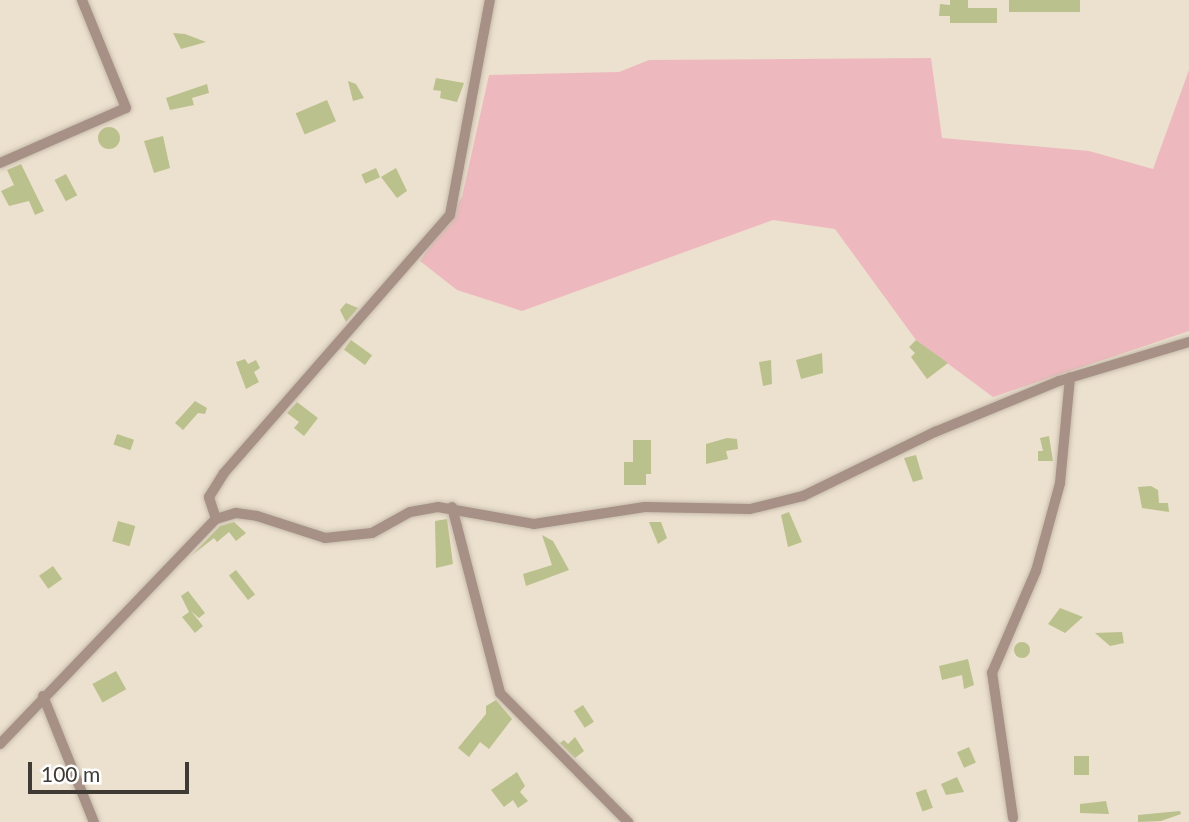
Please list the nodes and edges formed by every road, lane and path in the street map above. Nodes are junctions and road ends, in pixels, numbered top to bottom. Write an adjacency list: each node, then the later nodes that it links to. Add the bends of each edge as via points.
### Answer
1 (82, 0): 3 (street, via 126,108)
2 (491, 0): 7 (street, via 450,215 224,473 209,497)
3 (0, 163)
4 (1189, 342): 5 (street)
5 (1070, 377): 6 (street, via 924,437 803,496 750,509 645,507 534,524); 10 (street, via 1060,483 1035,571 992,673)
6 (452, 507): 7 (street, via 410,512 372,533 325,538 257,516 236,513); 12 (street, via 500,693)
7 (216, 519): 8 (street)
8 (43, 696): 9 (street); 11 (street)
9 (0, 744)
10 (1013, 818)
11 (94, 822)
12 (628, 822)

